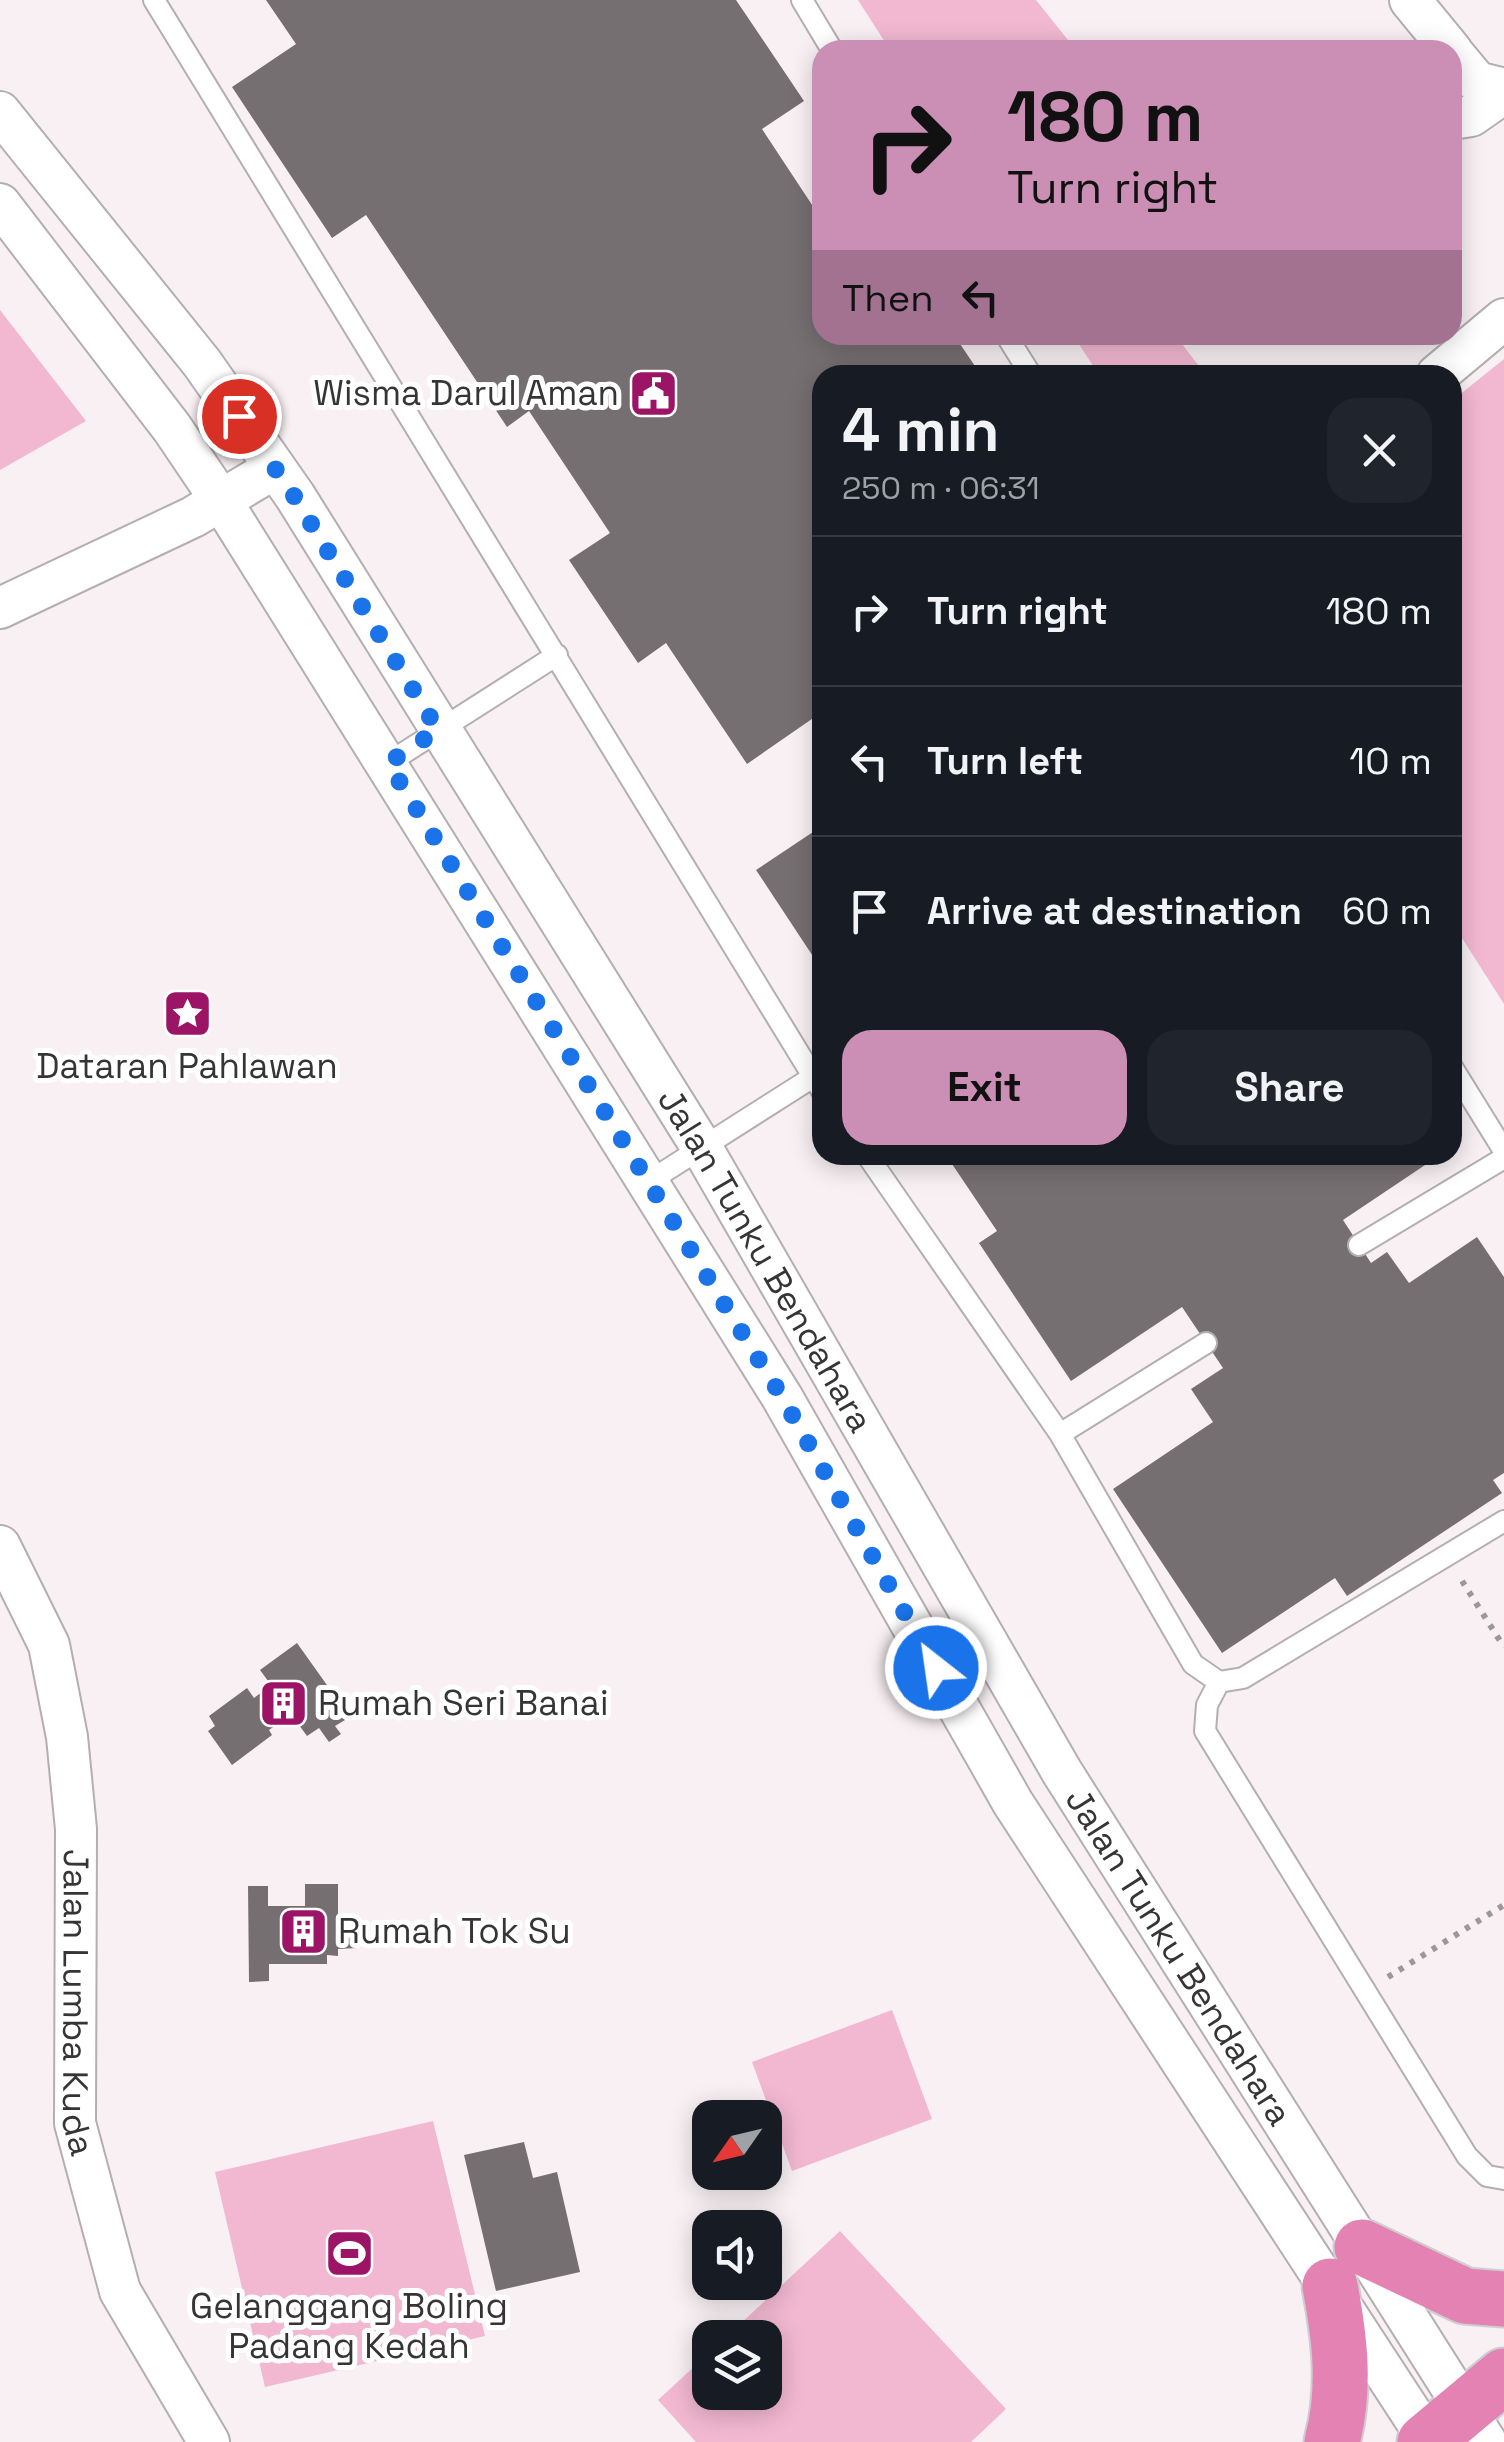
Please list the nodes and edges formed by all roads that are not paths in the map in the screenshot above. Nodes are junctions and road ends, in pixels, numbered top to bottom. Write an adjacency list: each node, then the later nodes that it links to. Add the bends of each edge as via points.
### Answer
1 (154, 0): 16 (lane)
2 (802, 0): 4 (lane)
3 (1410, 0): 5 (street)
4 (826, 40)
5 (1443, 40)
6 (1462, 63): 7 (street, via 1477,82)
7 (1504, 91): 9 (street)
8 (0, 112): 13 (street, Jalan Tunku Bendahara, via 202,363)
9 (1462, 117)
10 (0, 204): 14 (street, Jalan Tunku Bendahara)
11 (1504, 319): 12 (street)
12 (1449, 365)
13 (276, 468): 14 (street); 17 (street, Jalan Tunku Bendahara)
14 (222, 502): 15 (street); 18 (street, Jalan Tunku Bendahara)
15 (0, 608)
16 (557, 655): 17 (lane); 19 (lane)
17 (438, 730): 18 (lane); 22 (street, Jalan Tunku Bendahara)
18 (388, 763): 25 (street, Jalan Tunku Bendahara)
19 (812, 1074)
20 (1462, 1083): 23 (lane)
21 (812, 1087): 22 (lane)
22 (702, 1148): 25 (lane); 32 (street, Jalan Tunku Bendahara)
23 (1504, 1154): 26 (lane)
24 (874, 1165): 28 (lane)
25 (648, 1182): 33 (street, Jalan Tunku Bendahara, via 782,1397)
26 (1359, 1245)
27 (1206, 1343): 28 (lane)
28 (1060, 1434): 31 (lane, via 1193,1664)
29 (1504, 1521): 31 (lane, via 1243,1678)
30 (0, 1546): 39 (street, Jalan Lumba Kuda, via 49,1645 66,1737 76,1830 75,2123 120,2291)
31 (1220, 1682): 34 (lane, via 1207,1705 1206,1731 1467,2156 1487,2176)
32 (1062, 1772): 33 (street); 35 (street, Jalan Tunku Bendahara)
33 (1013, 1803): 35 (street, Jalan Tunku Bendahara)
34 (1504, 2179)
35 (1346, 2266): 36 (highway, via 1465,2296); 38 (street, Jalan Tunku Bendahara); 40 (highway, via 1339,2333 1342,2405)
36 (1504, 2299)
37 (1504, 2376): 38 (highway)
38 (1446, 2435)
39 (209, 2442)
40 (1332, 2442)

